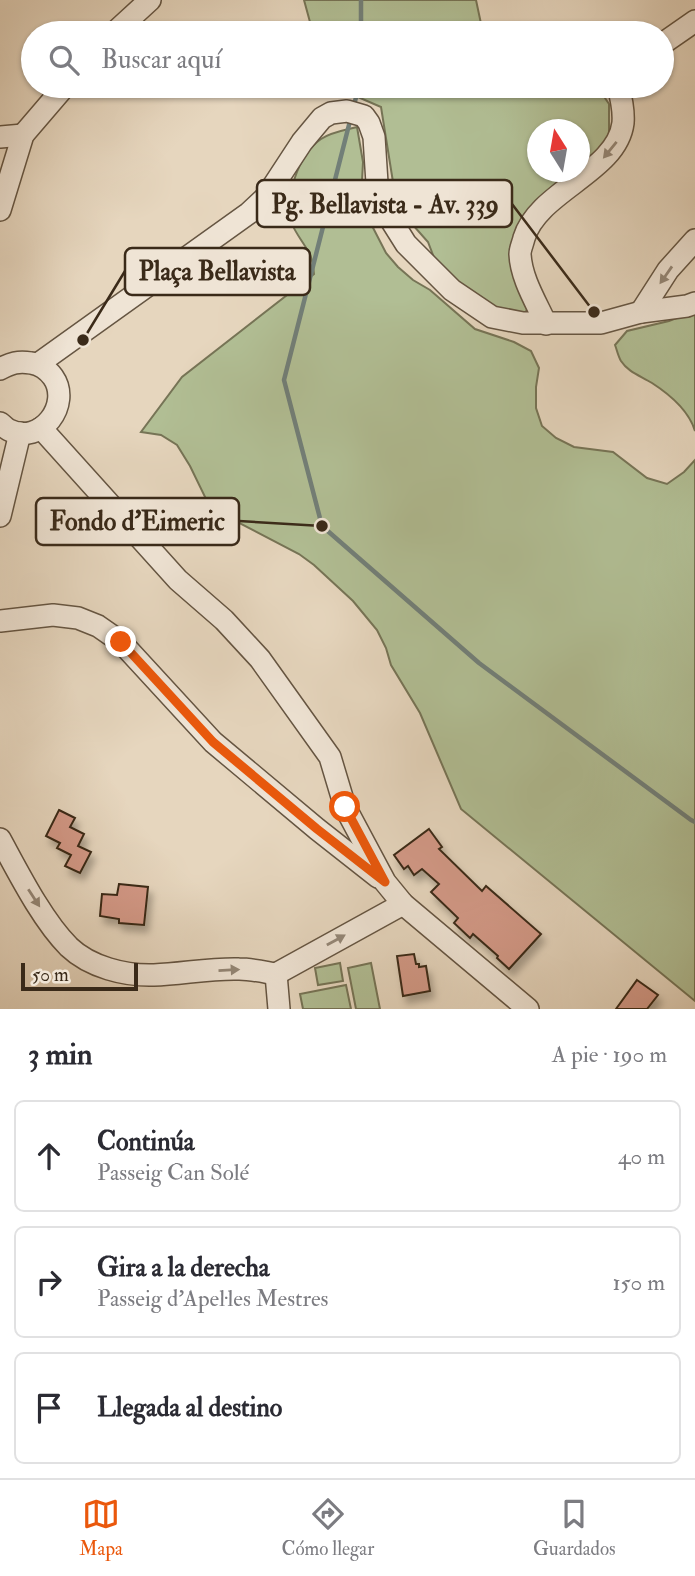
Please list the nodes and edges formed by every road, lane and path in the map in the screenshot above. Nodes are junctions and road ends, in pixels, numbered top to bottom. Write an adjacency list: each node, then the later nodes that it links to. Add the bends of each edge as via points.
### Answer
1 (149, 0): 2 (street)
2 (127, 21)
3 (695, 21): 4 (street)
4 (674, 36)
5 (55, 98): 7 (street)
6 (620, 98): 13 (street, one-way to 13, via 623,125 619,139 526,230 520,252 524,275)
7 (23, 135): 8 (street); 9 (street)
8 (0, 136)
9 (0, 210)
10 (695, 240): 12 (street, one-way to 12, via 668,270)
11 (695, 303): 12 (street)
12 (641, 312): 13 (street, via 601,323)
13 (545, 324): 15 (street, via 492,317 452,290 406,244 384,209 374,136 365,116 331,113 302,142 266,197 249,213)
14 (3, 360): 15 (street)
15 (38, 364): 16 (street, via 56,382 58,408 51,419)
16 (14, 431): 17 (street); 20 (street, via 224,620 260,659 330,757 345,807)
17 (0, 516)
18 (0, 621): 20 (street, via 53,615 98,626 121,642 213,742)
19 (0, 839): 22 (street, one-way to 22, via 54,930 93,963 151,975 239,969)
20 (385, 882): 21 (street)
21 (403, 904): 22 (street, one-way to 21); 24 (street)
22 (276, 974): 23 (street)
23 (279, 1009)
24 (528, 1009)

